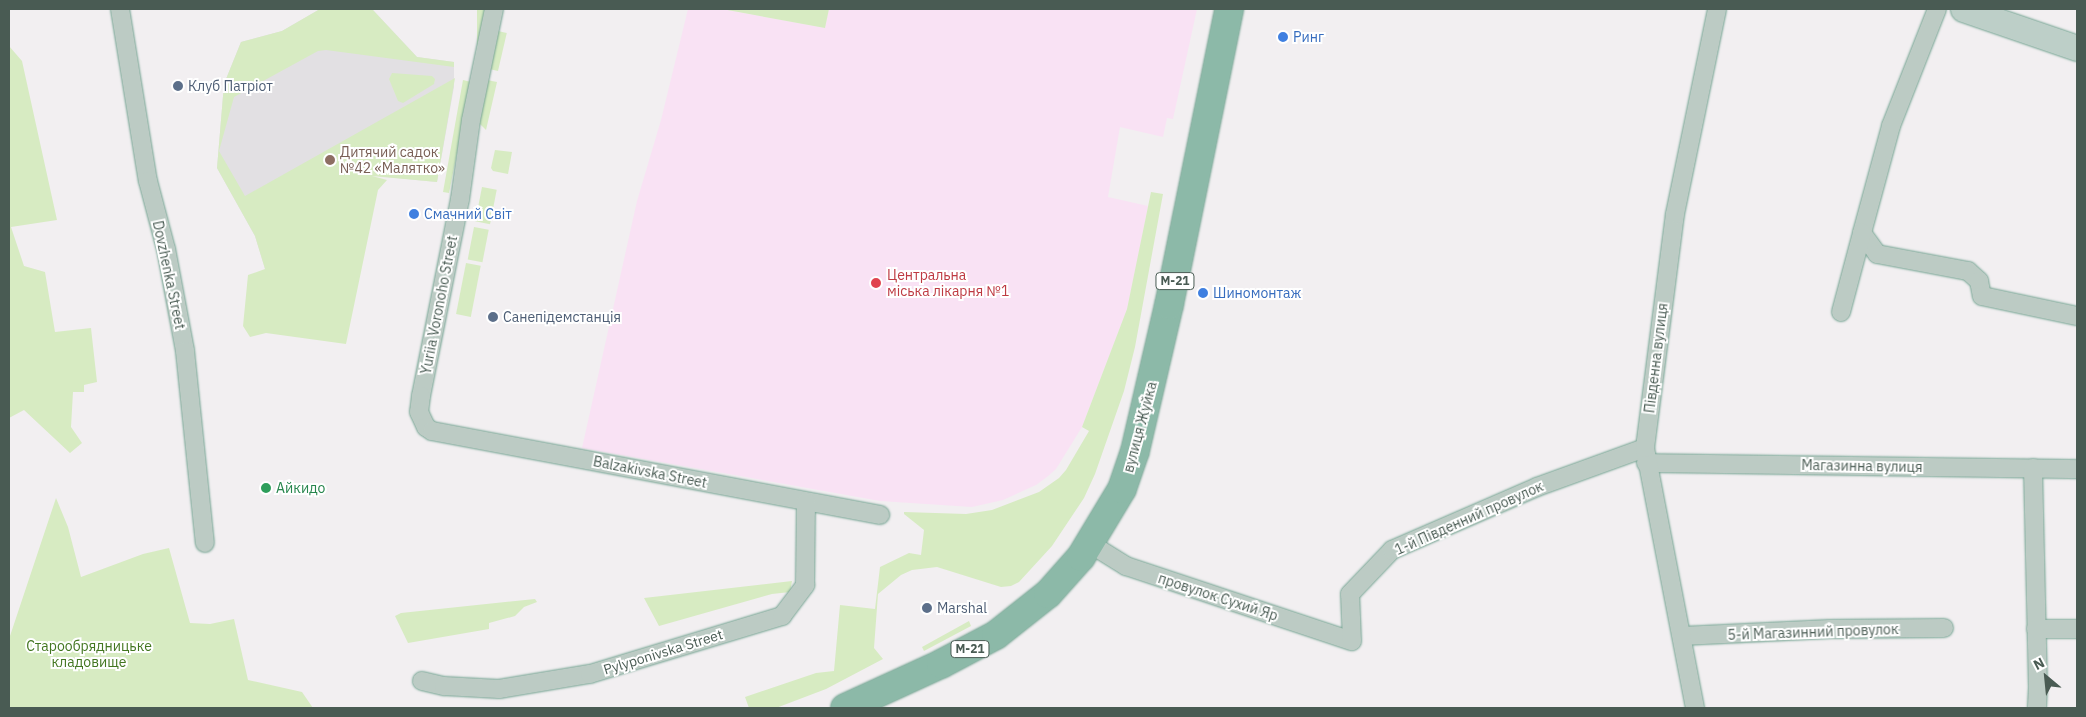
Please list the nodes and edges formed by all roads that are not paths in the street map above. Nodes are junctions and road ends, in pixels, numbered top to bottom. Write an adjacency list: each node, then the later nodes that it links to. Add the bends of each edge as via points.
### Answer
1 (120, 9): 19 (street, Dovzhenka Street, via 148,181 166,249 185,351)
2 (494, 9): 13 (street, Yuriia Voronoho Street, via 421,396 419,412)
3 (1229, 9): 20 (highway, вулиця Жуйка / М-21, via 1170,305 1135,451 1122,489)
4 (1717, 9): 14 (street, Південна вулиця, via 1674,214)
5 (1937, 9): 10 (street, via 1891,126)
6 (1963, 9): 9 (main road)
7 (1994, 9): 8 (main road)
8 (2077, 36)
9 (2077, 48)
10 (1862, 233): 11 (street); 12 (street, via 1877,254 1968,271 1979,281 1982,296)
11 (1841, 312)
12 (2077, 316)
13 (424, 424): 17 (street, Balzakivska Street, via 432,431)
14 (1645, 455): 15 (street, Магазинна вулиця); 24 (street, Південна вулиця); 25 (street, 1-й Південний провулок, via 1537,487 1392,550 1350,594)
15 (2033, 468): 16 (street, Магазинна вулиця); 22 (street)
16 (2077, 469)
17 (806, 502): 18 (street, Balzakivska Street); 26 (street, Pylyponivska Street, via 805,585 782,616 590,674 499,689 444,686)
18 (880, 515)
19 (205, 543)
20 (1089, 543): 25 (street, провулок Сухий Яр, via 1126,566); 27 (highway, вулиця Жуйка / М-21, via 1081,557 1048,594 996,635)
21 (1944, 628): 24 (street, 5-й Магазинний провулок)
22 (2036, 629): 23 (street); 29 (street)
23 (2077, 629)
24 (1682, 636): 28 (street, Південна вулиця)
25 (1352, 640)
26 (422, 681)
27 (845, 708)
28 (1695, 708)
29 (2037, 708)

